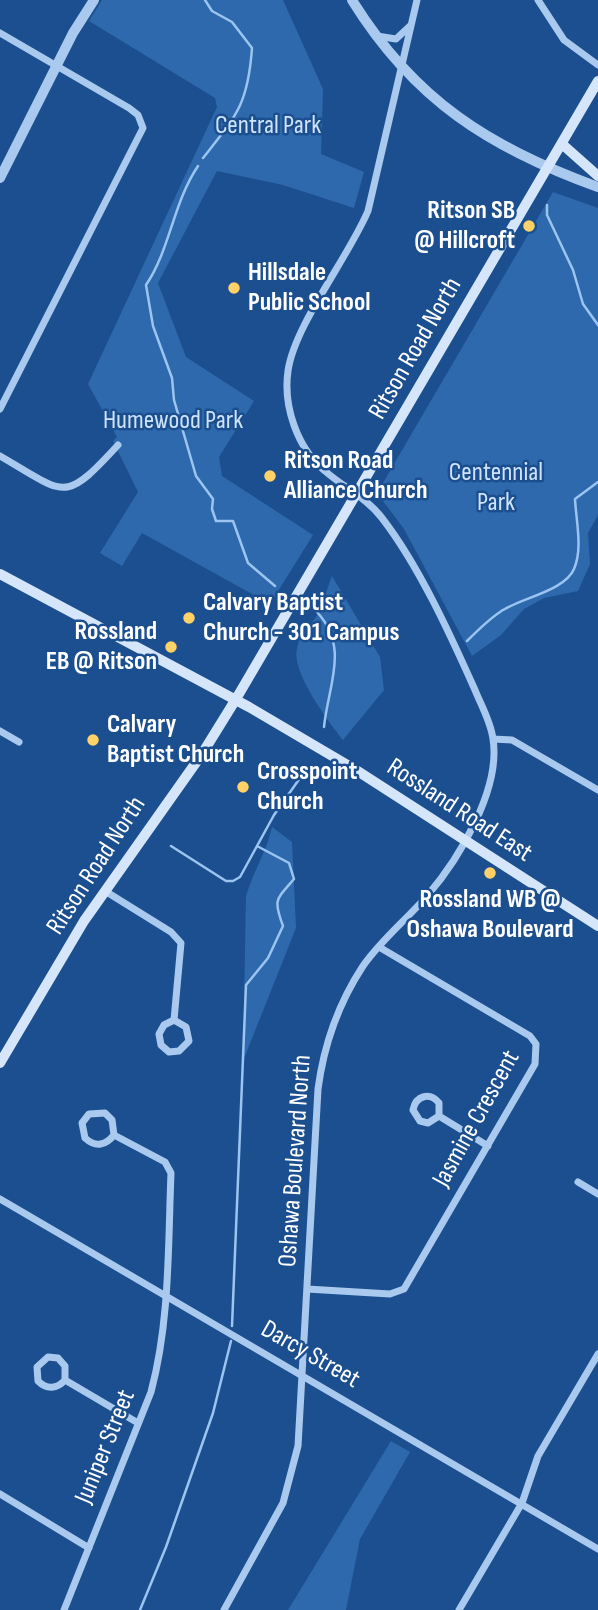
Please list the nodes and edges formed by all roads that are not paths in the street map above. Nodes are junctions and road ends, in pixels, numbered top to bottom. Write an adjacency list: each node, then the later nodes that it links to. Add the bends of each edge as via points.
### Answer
1 (94, 0): 9 (street)
2 (352, 0): 7 (street)
3 (418, 0): 5 (street, Oshawa Boulevard North)
4 (538, 0): 8 (street, via 564,40)
5 (412, 25): 7 (street, via 396,39); 10 (street, Oshawa Boulevard North)
6 (0, 33): 9 (street)
7 (375, 35): 10 (street)
8 (598, 65)
9 (57, 66): 13 (street); 18 (street, via 129,108 143,128)
10 (403, 68): 14 (street, via 470,126); 21 (street, Oshawa Boulevard North, via 368,211 293,351 287,372 288,401 300,438 323,470)
11 (598, 81): 12 (main road, Ritson Road North)
12 (562, 144): 14 (main road, Ritson Road North); 15 (main road)
13 (4, 157): 16 (street)
14 (547, 169): 17 (street); 21 (main road, Ritson Road North)
15 (598, 176)
16 (0, 177)
17 (598, 187)
18 (0, 409)
19 (118, 445): 20 (street, via 85,481 71,488 56,488)
20 (0, 456)
21 (357, 495): 23 (main road, Ritson Road North); 25 (street, Oshawa Boulevard North, via 380,514 402,548 466,669)
22 (0, 574): 23 (main road, Rossland Road East)
23 (236, 699): 28 (main road, Rossland Road East); 29 (main road, Ritson Road North)
24 (0, 731): 26 (street)
25 (493, 739): 27 (street, via 512,740); 28 (street, Oshawa Boulevard North, via 489,786)
26 (19, 743)
27 (598, 790)
28 (464, 840): 30 (main road, Rossland Road East); 31 (street, Oshawa Boulevard North, via 429,894)
29 (105, 891): 32 (street, via 181,943); 33 (main road, Ritson Road North)
30 (598, 926)
31 (379, 947): 36 (street, Jasmine Crescent, via 522,1031 536,1044 535,1064); 40 (street, Oshawa Boulevard North, via 350,988 322,1056)
32 (174, 1020): 32 (street, via 186,1027 189,1041 179,1051 169,1052 161,1045 159,1034 163,1025)
33 (0, 1063)
34 (439, 1116): 36 (street)
35 (114, 1135): 35 (street, via 105,1143 94,1144 85,1138 82,1123 89,1114 105,1113 113,1120); 41 (street, Juniper Street, via 169,1166)
36 (488, 1146): 40 (street, Jasmine Crescent, via 404,1289 390,1294)
37 (578, 1182): 38 (street)
38 (598, 1194)
39 (0, 1199): 41 (street, Darcy Street)
40 (307, 1289): 43 (street, Oshawa Boulevard North)
41 (164, 1294): 43 (street, Darcy Street); 45 (street, Juniper Street, via 159,1362)
42 (598, 1354): 48 (street, via 538,1456)
43 (303, 1375): 48 (street, Darcy Street); 52 (street, Oshawa Boulevard North, via 299,1438 288,1488)
44 (65, 1380): 44 (street, via 65,1366 58,1358 43,1359 37,1367 38,1381 46,1387); 45 (street)
45 (138, 1423): 49 (street, Juniper Street)
46 (0, 1485): 47 (street)
47 (0, 1494): 49 (street)
48 (522, 1503): 50 (street, Darcy Street); 53 (street)
49 (89, 1548): 51 (street, Juniper Street)
50 (598, 1549)
51 (64, 1610)
52 (224, 1610)
53 (459, 1610)

